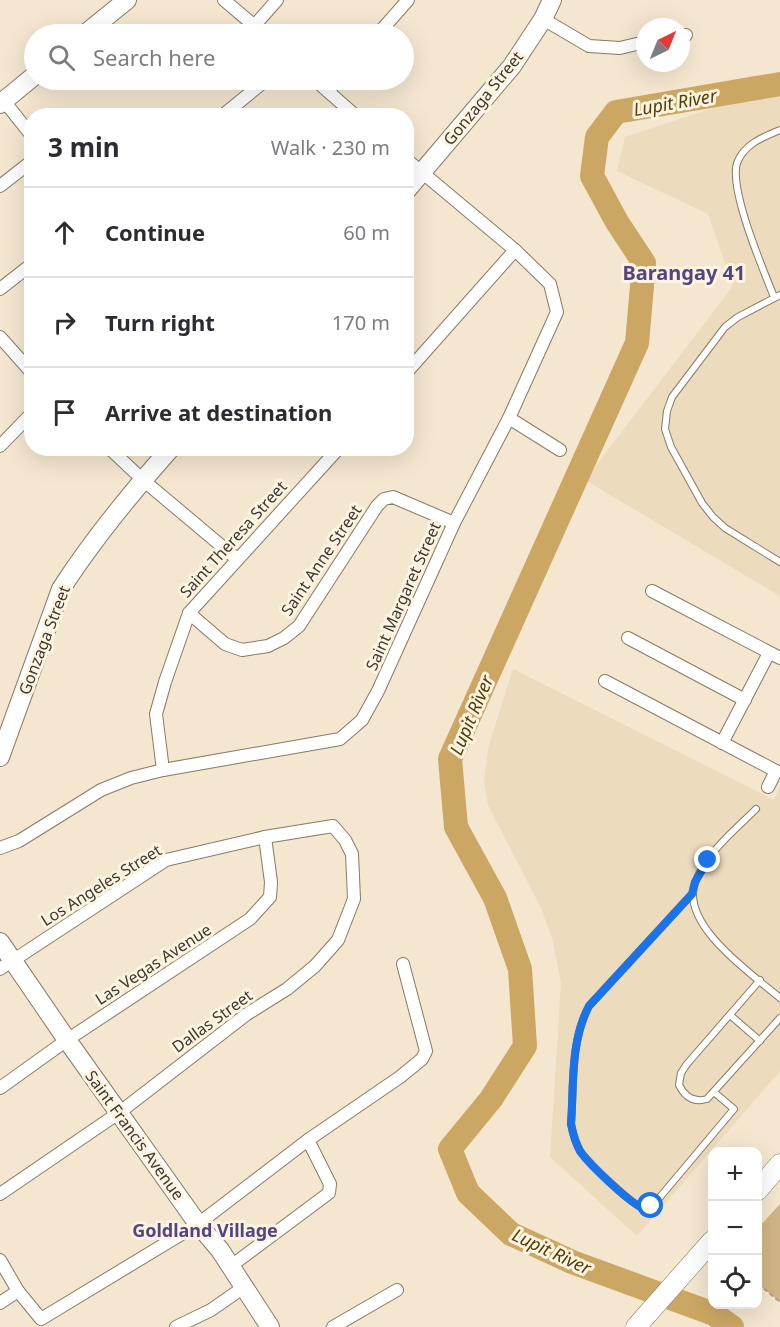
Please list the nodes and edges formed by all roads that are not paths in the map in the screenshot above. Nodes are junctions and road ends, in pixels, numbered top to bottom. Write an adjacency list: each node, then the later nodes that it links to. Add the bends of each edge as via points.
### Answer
1 (127, 0): 7 (street)
2 (224, 0): 8 (street)
3 (277, 0): 9 (street)
4 (408, 0): 10 (street)
5 (552, 0): 6 (street, Gonzaga Street)
6 (543, 18): 11 (street, via 589,46 620,48); 22 (street, Gonzaga Street, via 512,66)
7 (97, 24)
8 (252, 24)
9 (263, 24)
10 (387, 24)
11 (636, 44)
12 (24, 84): 15 (street)
13 (254, 90): 16 (street)
14 (328, 91): 17 (street)
15 (2, 102): 18 (street)
16 (232, 108)
17 (347, 108)
18 (24, 127)
19 (780, 130): 28 (lane, via 757,140 737,164 743,213)
20 (414, 165): 22 (street, Saint Margaret Street)
21 (24, 167): 24 (street)
22 (424, 172): 23 (street, Gonzaga Street); 25 (street, Saint Margaret Street)
23 (414, 183)
24 (0, 186)
25 (515, 250): 31 (street); 32 (street, Saint Margaret Street, via 550,284 557,312)
26 (24, 270): 27 (street)
27 (0, 289)
28 (777, 296): 42 (lane, via 725,327 672,397 665,429 676,456 713,517)
29 (0, 337): 30 (street)
30 (24, 364)
31 (414, 364)
32 (509, 418): 35 (street); 40 (street, Saint Margaret Street)
33 (24, 421): 34 (street)
34 (0, 446)
35 (560, 450)
36 (118, 456): 39 (street)
37 (164, 456): 39 (street, Gonzaga Street)
38 (332, 456): 41 (street, Saint Theresa Street)
39 (143, 480): 41 (street); 50 (street, Gonzaga Street, via 61,589)
40 (454, 523): 44 (street, Saint Anne Street, via 393,497 384,499 299,626 268,646 242,650 225,644); 51 (street, Saint Margaret Street, via 378,691 362,720 340,739)
41 (237, 559): 44 (street, Saint Theresa Street)
42 (780, 562)
43 (652, 591): 46 (street)
44 (189, 613): 51 (street, Saint Theresa Street, via 156,714)
45 (628, 638): 48 (street)
46 (775, 656): 48 (street)
47 (605, 681): 49 (street)
48 (745, 700): 49 (street)
49 (722, 742): 52 (street, via 776,771)
50 (0, 757)
51 (163, 770): 56 (street, Saint Margaret Street, via 101,790 19,841)
52 (768, 787)
53 (756, 808): 57 (lane, via 708,860)
54 (333, 826): 55 (street, Los Angeles Street); 69 (street, Dallas Street, via 352,854 354,899 338,940 287,989 247,1014)
55 (265, 837): 59 (street, Los Angeles Street, via 166,860); 65 (street, Las Vegas Avenue, via 270,897 250,919)
56 (0, 848)
57 (692, 894): 61 (lane, via 693,907 713,940); 68 (lane, via 582,1018 576,1042 571,1124 574,1137 592,1165 636,1206 646,1209 734,1109)
58 (0, 942): 59 (street, Saint Francis Avenue)
59 (7, 964): 65 (street, Saint Francis Avenue)
60 (403, 964): 70 (street, via 426,1050 422,1059)
61 (760, 980): 62 (lane); 63 (lane)
62 (780, 998)
63 (730, 1015): 66 (lane); 68 (lane, via 681,1073 679,1085 692,1099 707,1099)
64 (780, 1018): 66 (lane)
65 (67, 1040): 67 (street, Las Vegas Avenue); 69 (street, Saint Francis Avenue)
66 (760, 1041): 68 (lane)
67 (0, 1088)
68 (715, 1093)
69 (120, 1112): 73 (street, Dallas Street); 74 (street, Saint Francis Avenue)
70 (308, 1140): 74 (street); 77 (street, via 330,1184 329,1193)
71 (780, 1164): 72 (main road)
72 (762, 1185)
73 (0, 1194)
74 (198, 1224): 77 (street, Saint Francis Avenue); 80 (street, via 41,1319)
75 (707, 1247): 85 (main road)
76 (0, 1260): 80 (street)
77 (231, 1266): 78 (street, Saint Francis Avenue)
78 (244, 1287): 82 (street, via 211,1310); 83 (street, Saint Francis Avenue)
79 (397, 1290): 84 (street)
80 (18, 1291): 81 (street)
81 (0, 1303)
82 (176, 1327)
83 (270, 1327)
84 (333, 1327)
85 (636, 1327)

